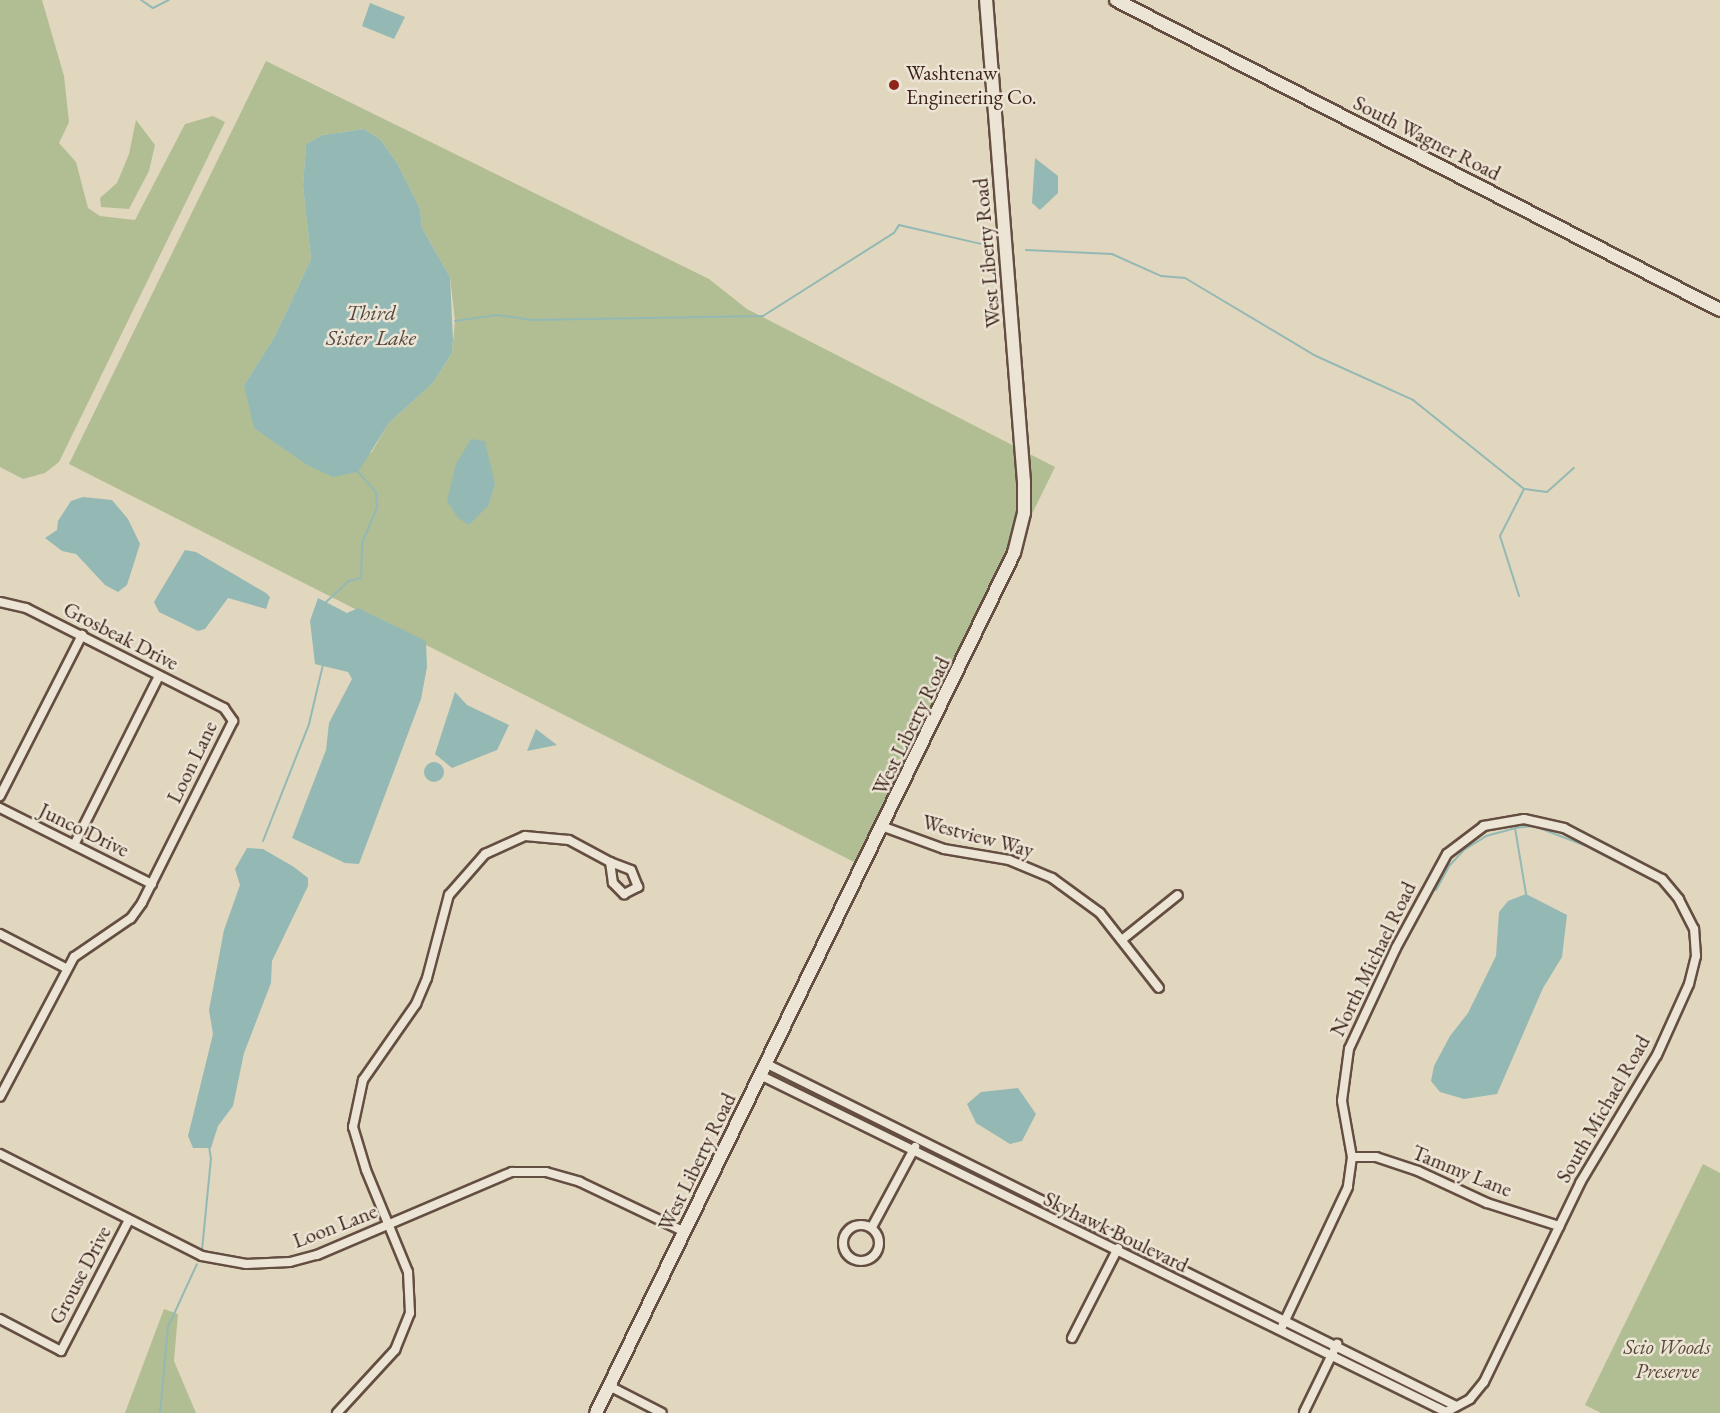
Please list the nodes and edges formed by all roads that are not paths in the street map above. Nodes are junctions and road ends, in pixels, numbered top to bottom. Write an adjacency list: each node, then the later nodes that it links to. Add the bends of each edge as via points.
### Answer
1 (986, 0): 10 (main road, West Liberty Road, via 1024,513 1004,580)
2 (1116, 0): 3 (main road, South Wagner Road)
3 (1720, 310)
4 (0, 602): 5 (street, Grosbeak Drive, via 26,608)
5 (82, 635): 6 (street, Grosbeak Drive); 8 (street)
6 (159, 676): 7 (street, Grosbeak Drive); 11 (street)
7 (224, 708): 14 (street, Loon Lane, via 233,722)
8 (0, 796)
9 (0, 808): 11 (street, Junco Drive)
10 (884, 826): 17 (street, Westview Way, via 944,849 1028,866 1070,888); 20 (main road, West Liberty Road)
11 (74, 845): 14 (street, Junco Drive)
12 (610, 862): 28 (street, via 569,840 525,836 485,854 449,895 427,978 416,1004 363,1080 353,1127 366,1170)
13 (1649, 870): 26 (street, North Michael Road, via 1564,828 1533,820 1497,822 1457,843 1437,867 1349,1049 1342,1101); 29 (street, South Michael Road, via 1666,883 1691,918 1695,964 1657,1055 1599,1146)
14 (152, 884): 18 (street, Loon Lane, via 131,918 74,957)
15 (1178, 895): 17 (street)
16 (0, 934): 18 (street)
17 (1123, 939): 19 (street, Westview Way)
18 (66, 968): 22 (street, Loon Lane)
19 (1159, 988)
20 (767, 1064): 21 (main road, West Liberty Road); 23 (street, Skyhawk Boulevard)
21 (762, 1076): 24 (street, Skyhawk Boulevard); 31 (main road, West Liberty Road)
22 (0, 1097)
23 (918, 1141): 24 (street); 32 (street, Skyhawk Boulevard)
24 (913, 1152): 30 (street); 33 (street, Skyhawk Boulevard)
25 (0, 1154): 27 (street, Loon Lane)
26 (1352, 1156): 29 (street, Tammy Lane, via 1376,1157 1418,1171 1488,1203); 35 (street, North Michael Road, via 1344,1200)
27 (129, 1220): 28 (street, Loon Lane, via 202,1256 257,1264 317,1255); 34 (street, Grouse Drive, via 61,1351)
28 (391, 1224): 31 (street, Loon Lane, via 513,1172 546,1172 580,1182); 42 (street, via 408,1272 410,1313 395,1350)
29 (1559, 1226): 41 (street, South Michael Road, via 1478,1392)
30 (872, 1227): 30 (street, via 861,1226 845,1234 841,1242 846,1255 864,1260 874,1256 880,1243)
31 (685, 1232): 40 (main road, West Liberty Road)
32 (1121, 1242): 33 (street); 35 (street, Skyhawk Boulevard)
33 (1115, 1252): 36 (street, Skyhawk Boulevard); 37 (street)
34 (0, 1319)
35 (1286, 1319): 36 (street, North Michael Road); 38 (street, Skyhawk Boulevard)
36 (1281, 1329): 39 (street, Skyhawk Boulevard)
37 (1072, 1338)
38 (1336, 1344): 39 (street); 41 (street, Skyhawk Boulevard)
39 (1331, 1355): 41 (street, Skyhawk Boulevard, via 1446,1412); 45 (street)
40 (609, 1386): 43 (main road, West Liberty Road); 44 (street)
41 (1456, 1406)
42 (337, 1413)
43 (596, 1413)
44 (662, 1413)
45 (1303, 1413)

